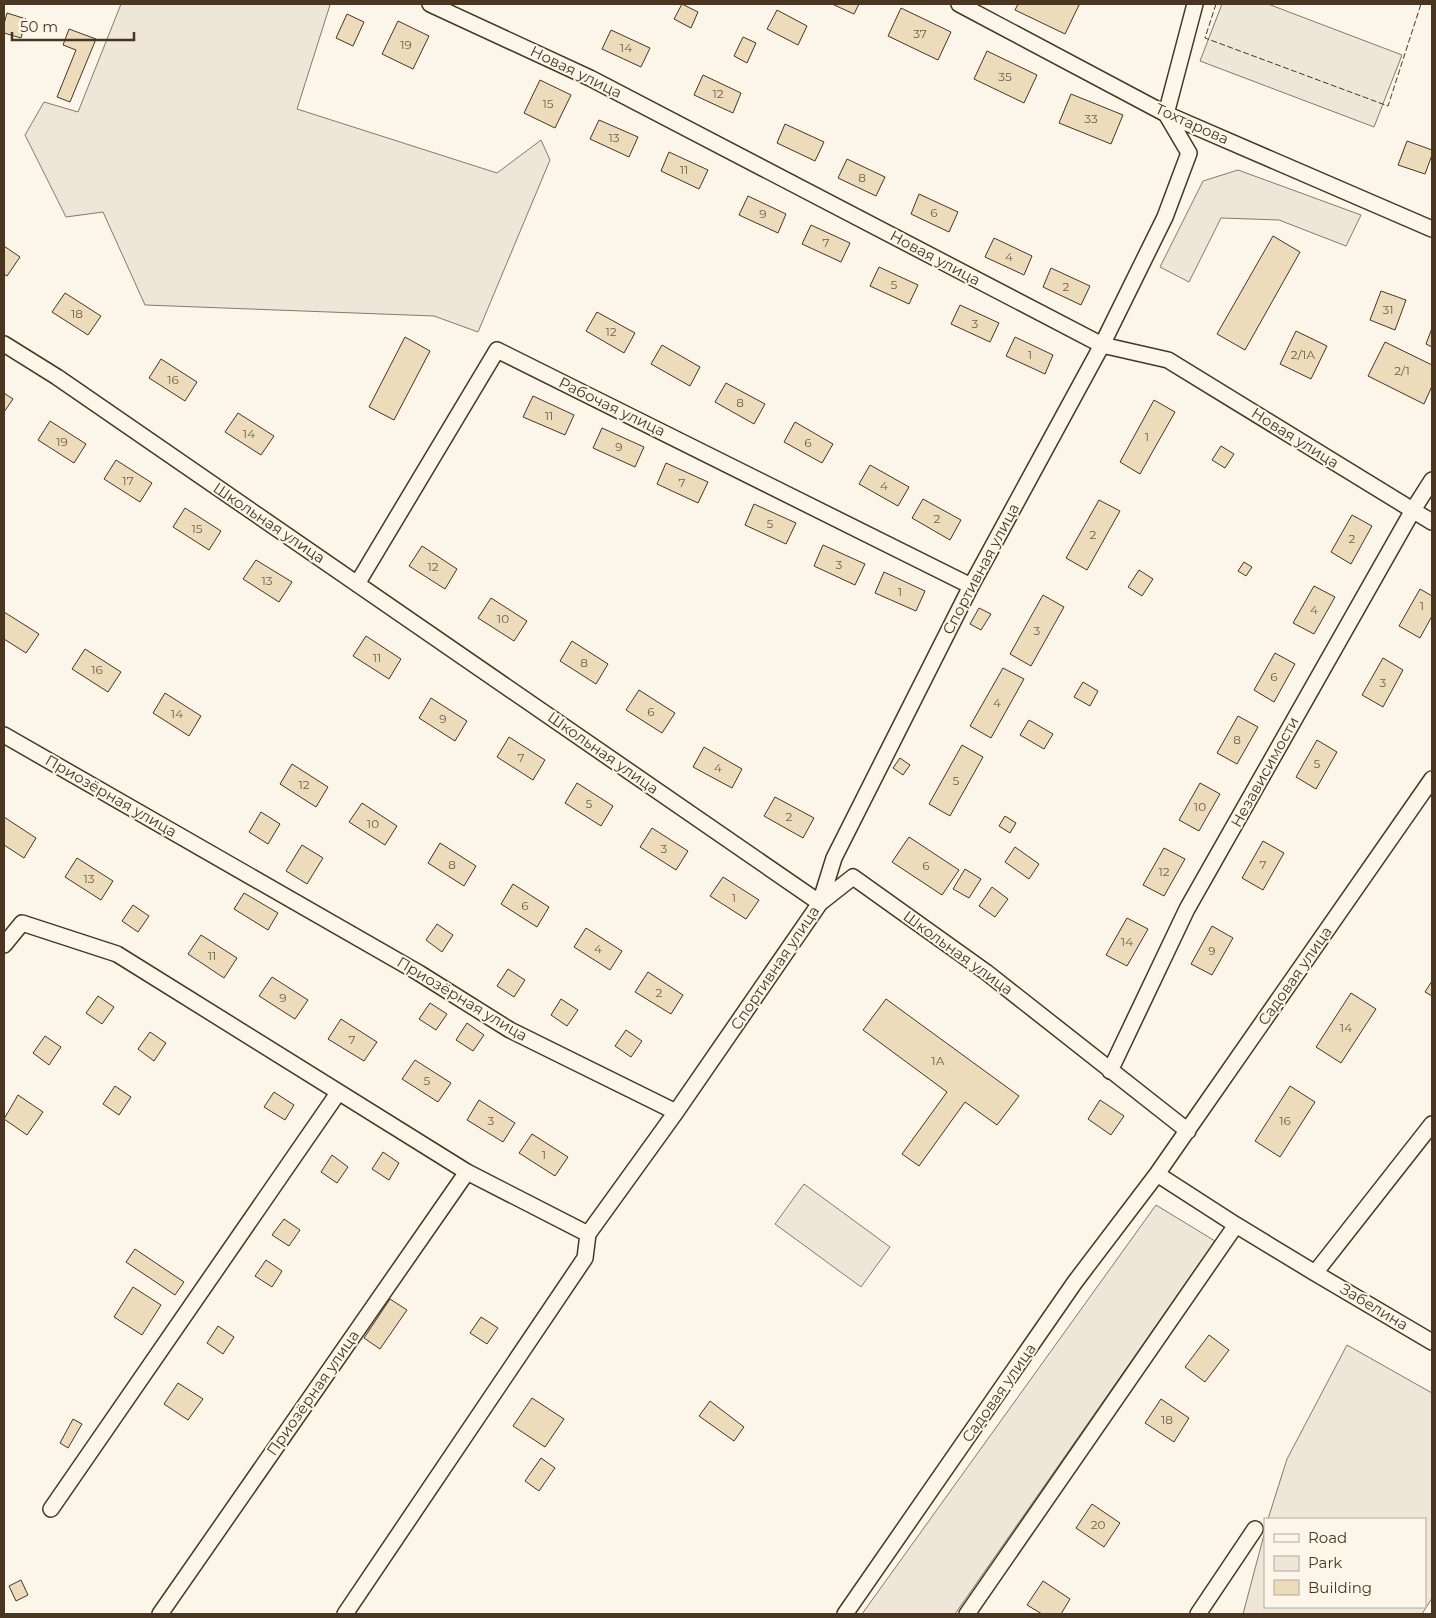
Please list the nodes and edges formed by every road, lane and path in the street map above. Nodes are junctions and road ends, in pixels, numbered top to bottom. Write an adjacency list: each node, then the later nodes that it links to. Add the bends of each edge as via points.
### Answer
1 (430, 4): 7 (street, Новая улица, via 590,78)
2 (959, 4): 4 (street, Тохтарова)
3 (1195, 4): 4 (street)
4 (1166, 114): 5 (street, Тохтарова); 7 (street, Спортивная улица, via 1189,153 1166,217)
5 (1432, 229)
6 (4, 344): 11 (street, Школьная улица, via 57,377)
7 (1102, 345): 9 (street, Новая улица, via 1168,360); 12 (street, Спортивная улица)
8 (1432, 480): 9 (street, Независимости)
9 (1413, 510): 10 (street, Новая улица); 17 (street, Независимости, via 1187,909)
10 (1432, 522)
11 (357, 584): 12 (street, Рабочая улица, via 497,350); 15 (street, Школьная улица)
12 (971, 586): 15 (street, Спортивная улица, via 834,858)
13 (4, 735): 19 (street, Приозёрная улица, via 419,973 510,1030)
14 (1432, 779): 21 (street, Садовая улица)
15 (820, 903): 17 (street, Школьная улица, via 853,878 986,972); 19 (street, Спортивная улица)
16 (4, 945): 18 (street, via 22,923 117,954)
17 (1110, 1071): 21 (street, Школьная улица)
18 (338, 1093): 22 (street); 28 (street)
19 (676, 1112): 25 (street)
20 (1432, 1124): 26 (street)
21 (1188, 1131): 23 (street, Садовая улица)
22 (467, 1172): 25 (street); 30 (street, Приозёрная улица)
23 (1157, 1174): 24 (street); 32 (street, Садовая улица, via 1076,1282)
24 (1236, 1225): 26 (street); 33 (street)
25 (588, 1234): 31 (street, via 585,1258)
26 (1315, 1273): 27 (street, Забелина)
27 (1432, 1342)
28 (51, 1509)
29 (1256, 1529): 34 (street)
30 (160, 1614)
31 (345, 1614)
32 (844, 1614)
33 (967, 1614)
34 (1198, 1614)

